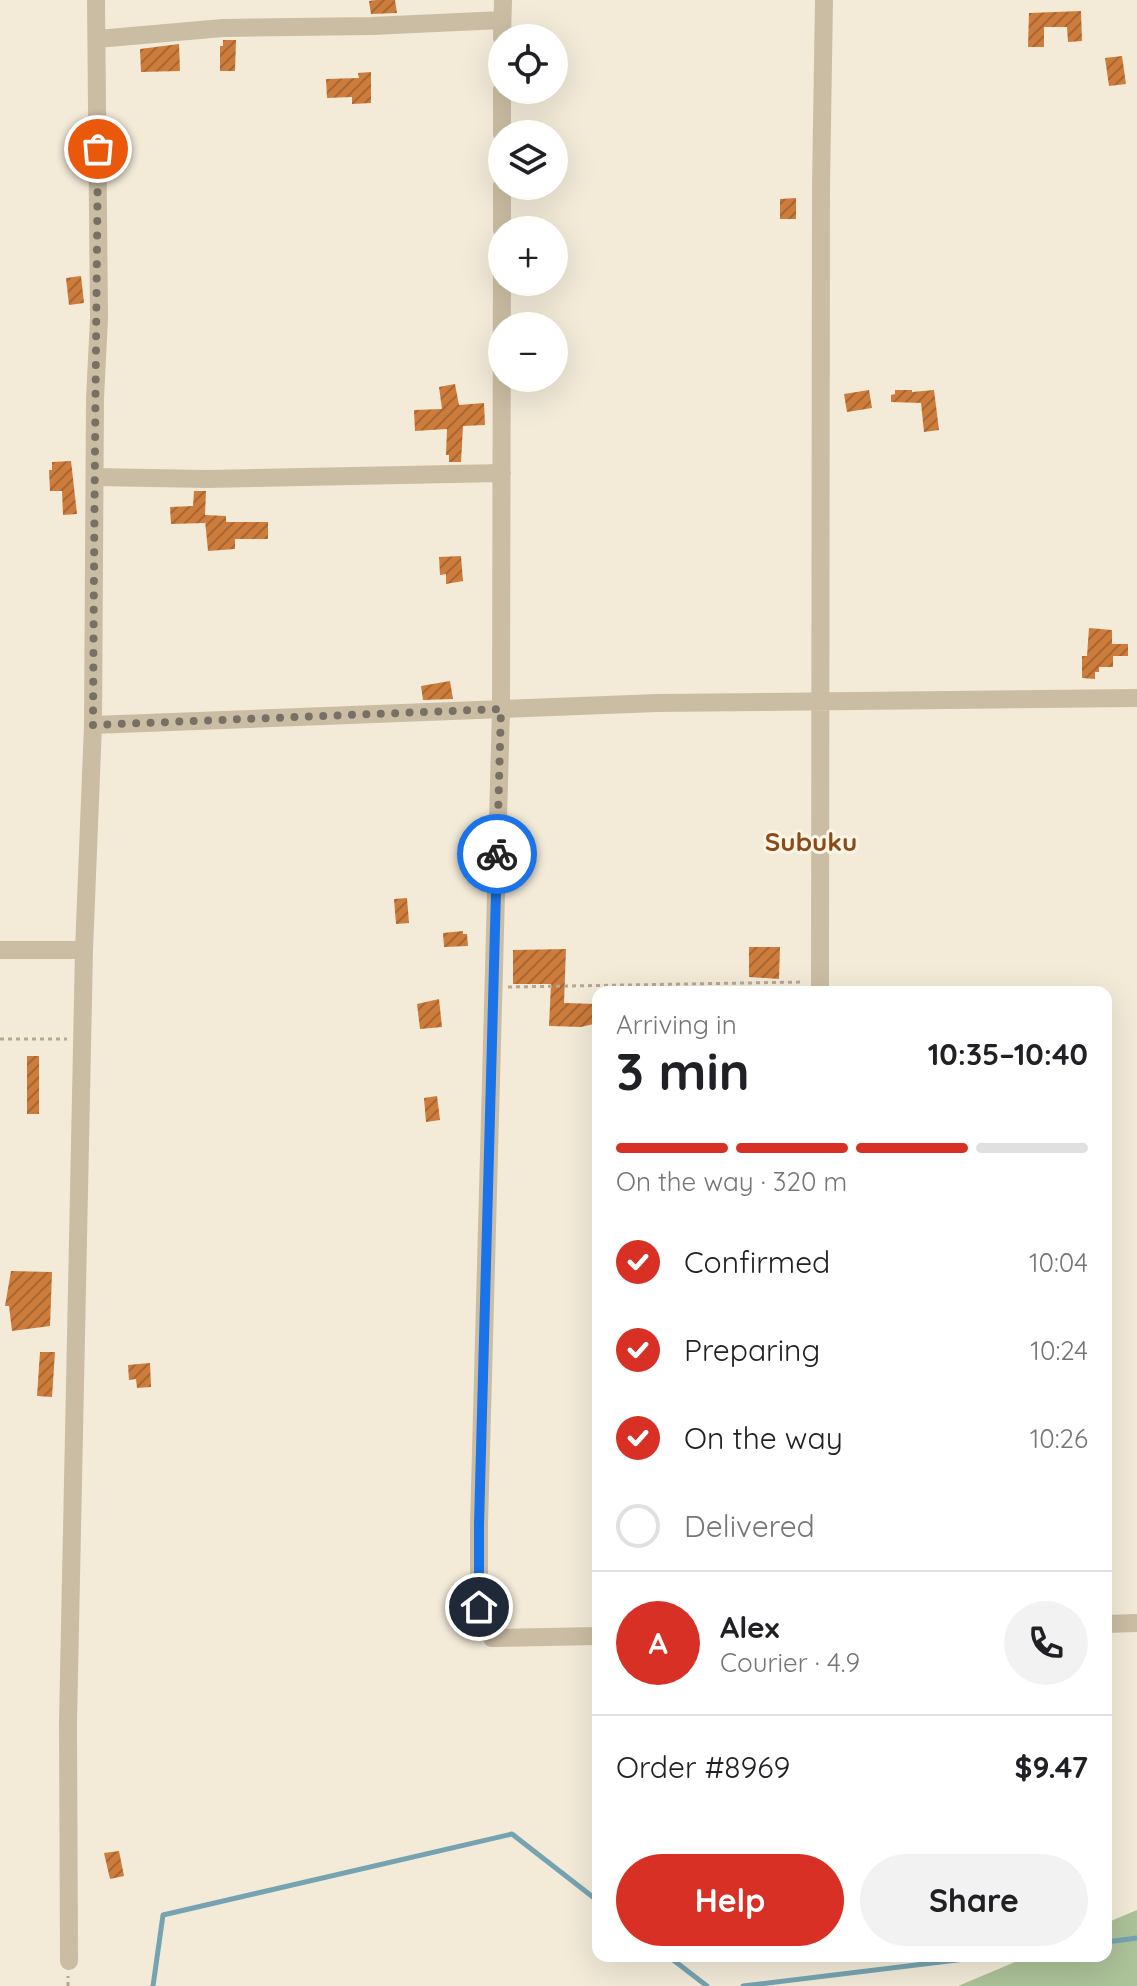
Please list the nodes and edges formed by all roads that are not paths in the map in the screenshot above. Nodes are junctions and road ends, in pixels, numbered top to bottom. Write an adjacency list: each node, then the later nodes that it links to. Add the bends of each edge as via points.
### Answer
1 (96, 0): 6 (street)
2 (503, 0): 4 (street)
3 (824, 0): 11 (street)
4 (502, 24)
5 (488, 29): 6 (street, via 223,28)
6 (97, 39): 9 (street)
7 (502, 296): 8 (street)
8 (502, 473): 9 (street); 12 (street)
9 (95, 477): 13 (street)
10 (1137, 698): 11 (street)
11 (822, 702): 12 (street); 16 (street)
12 (501, 709): 13 (street); 19 (street, via 479,1607 492,1638)
13 (93, 725): 15 (street)
14 (0, 950): 15 (street)
15 (84, 950): 20 (street, via 68,1723)
16 (820, 986)
17 (1137, 1623): 18 (street)
18 (1112, 1624)
19 (592, 1636)
20 (69, 1961)

